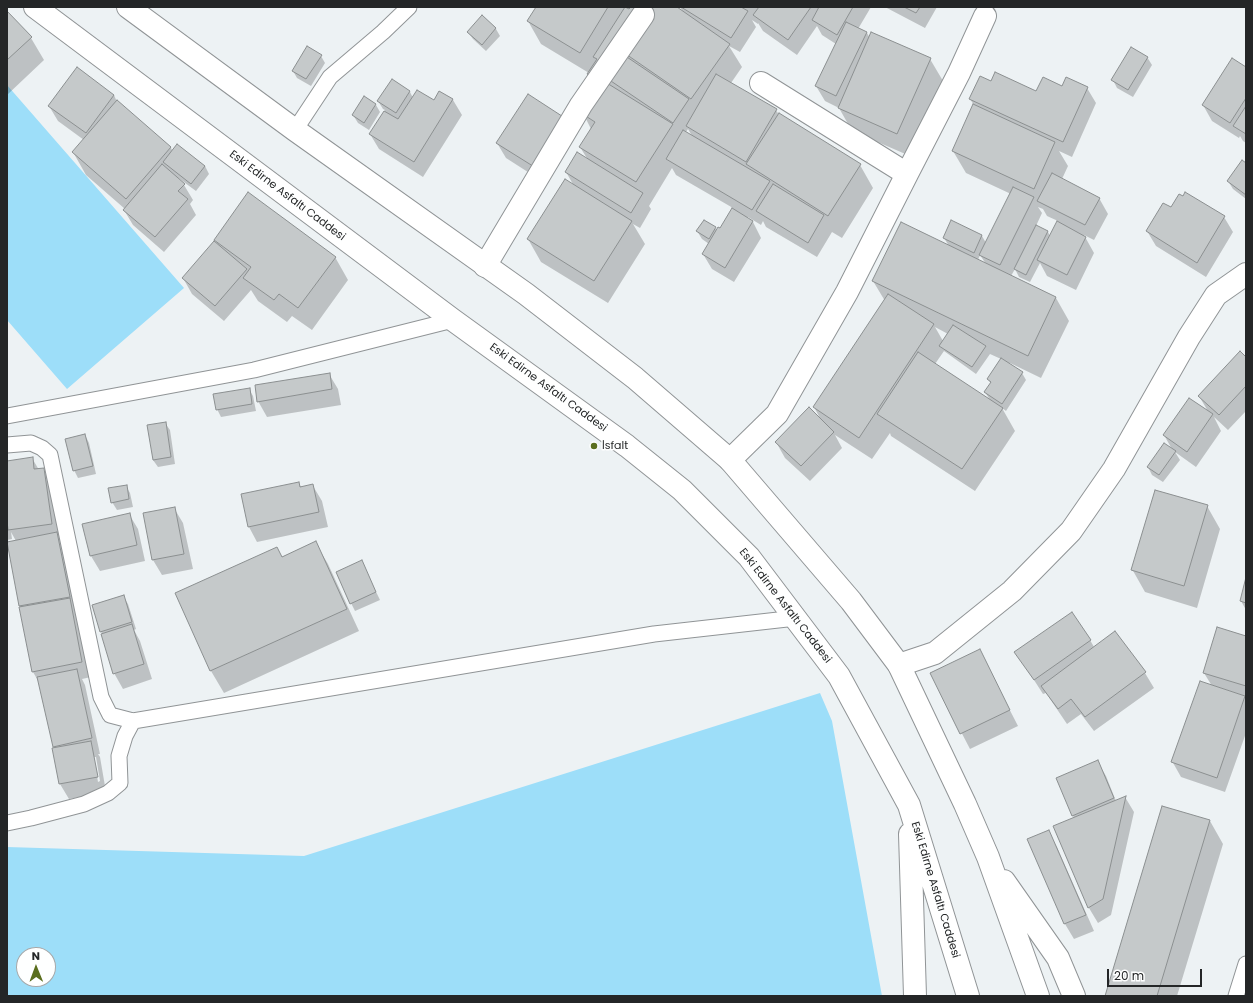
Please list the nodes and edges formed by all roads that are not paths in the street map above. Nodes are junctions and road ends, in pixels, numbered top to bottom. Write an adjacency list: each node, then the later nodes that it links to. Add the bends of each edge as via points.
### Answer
1 (35, 7): 11 (main road, Eski Edirne Asfaltı Caddesi)
2 (128, 7): 7 (main road)
3 (409, 7): 7 (lane, via 330,77)
4 (643, 16): 9 (main road, via 580,105)
5 (985, 16): 8 (main road)
6 (761, 83): 8 (main road)
7 (295, 130): 9 (main road)
8 (907, 174): 14 (main road, via 847,292 777,414)
9 (485, 266): 14 (main road, via 526,294 635,378)
10 (1246, 274): 16 (main road, via 1216,296 1189,337 1114,469 1071,531 1012,591 935,653)
11 (453, 320): 12 (lane, via 254,370); 15 (main road, Eski Edirne Asfaltı Caddesi, via 627,446 682,490 749,557)
12 (7, 416)
13 (7, 445): 17 (lane, via 31,442 50,455 100,697 110,715)
14 (730, 460): 16 (main road, via 852,601)
15 (796, 618): 17 (lane, via 654,634); 18 (main road, Eski Edirne Asfaltı Caddesi, via 839,676)
16 (899, 665): 20 (main road)
17 (133, 721): 19 (lane, via 125,736 120,756 120,783 108,793 84,804)
18 (909, 805): 22 (main road); 23 (main road, Eski Edirne Asfaltı Caddesi)
19 (7, 823)
20 (988, 857): 24 (main road); 25 (main road, via 1058,958)
21 (1246, 964): 26 (lane)
22 (915, 996)
23 (968, 996)
24 (1038, 996)
25 (1074, 996)
26 (1236, 996)

